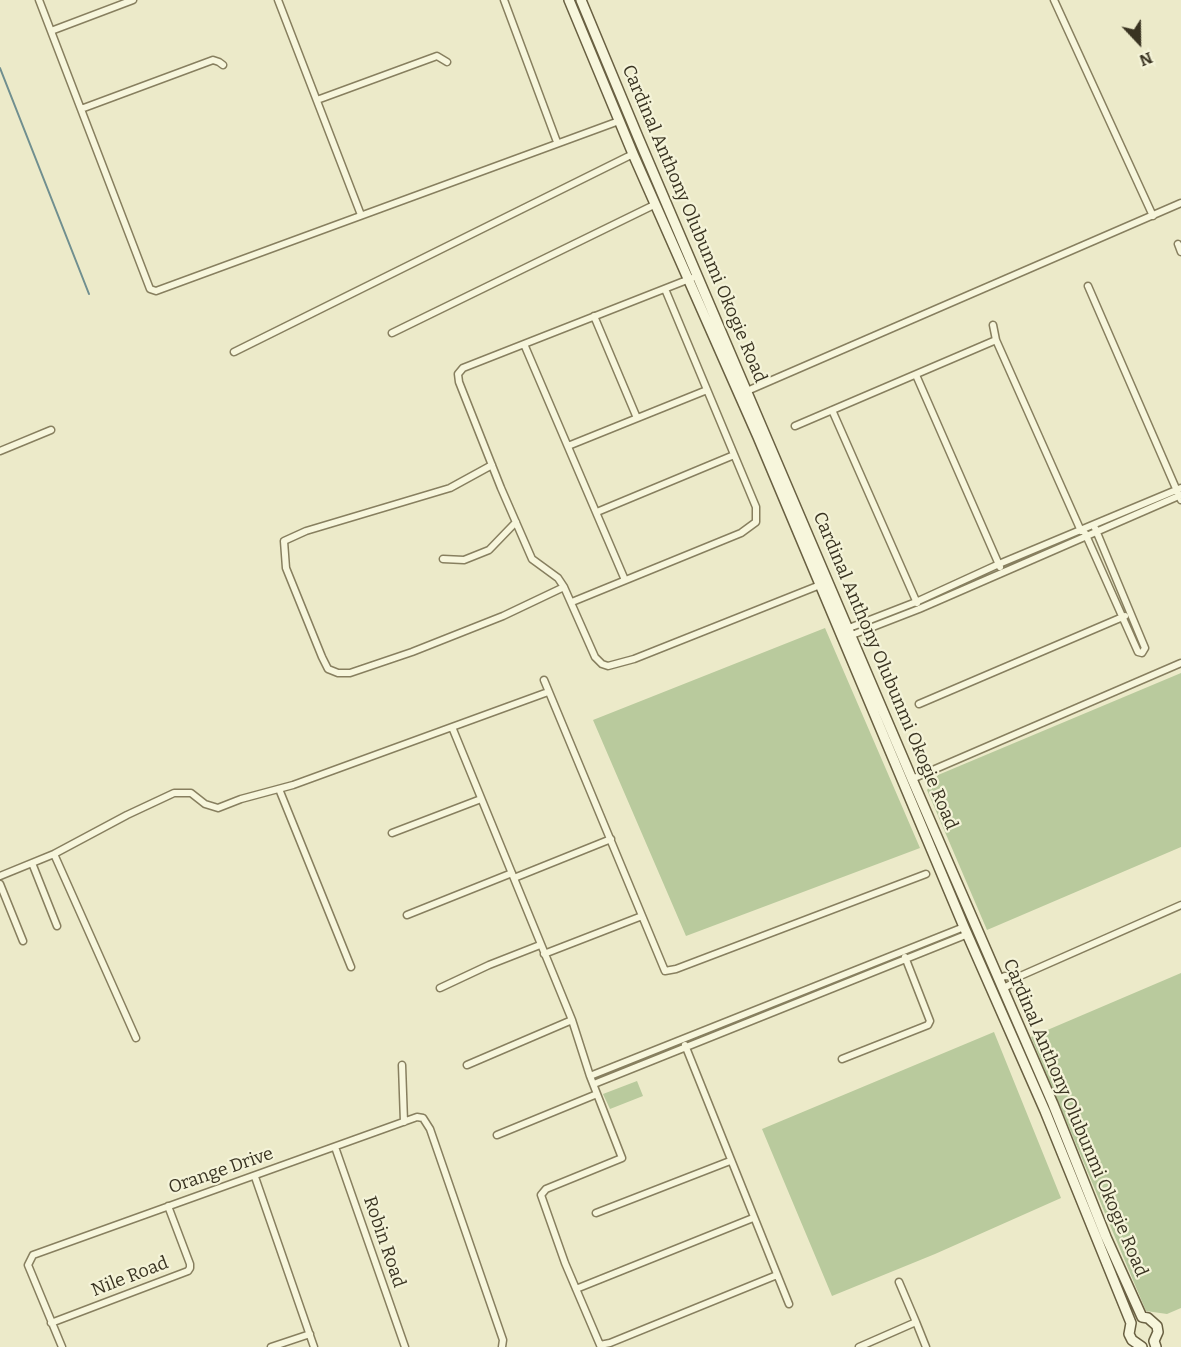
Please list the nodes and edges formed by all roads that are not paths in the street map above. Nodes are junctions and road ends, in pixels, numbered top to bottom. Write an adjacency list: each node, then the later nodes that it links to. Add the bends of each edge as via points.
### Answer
1 (39, 0): 8 (street)
2 (133, 0): 8 (street)
3 (278, 0): 11 (street)
4 (504, 0): 14 (street)
5 (569, 0): 13 (street, Cardinal Anthony Olubunmi Okogie Road)
6 (581, 0): 22 (street, Cardinal Anthony Olubunmi Okogie Road)
7 (1054, 0): 19 (street)
8 (51, 31): 12 (street)
9 (447, 62): 11 (street, via 437,56)
10 (223, 65): 12 (street, via 213,60)
11 (317, 100): 18 (street)
12 (81, 109): 18 (street, via 150,290)
13 (619, 121): 14 (street); 15 (street, Cardinal Anthony Olubunmi Okogie Road)
14 (557, 142): 18 (street)
15 (633, 154): 17 (street, Cardinal Anthony Olubunmi Okogie Road); 31 (street)
16 (1181, 203): 19 (street)
17 (656, 204): 23 (street, Cardinal Anthony Olubunmi Okogie Road); 28 (street)
18 (361, 215)
19 (1153, 216): 34 (street)
20 (1178, 244): 21 (street)
21 (1181, 252)
22 (698, 276): 23 (street); 34 (street, Cardinal Anthony Olubunmi Okogie Road)
23 (687, 280): 25 (street); 52 (street, Cardinal Anthony Olubunmi Okogie Road)
24 (1088, 286): 43 (street)
25 (665, 289): 26 (street); 33 (street)
26 (594, 316): 30 (street); 36 (street)
27 (993, 325): 29 (street)
28 (392, 333)
29 (996, 340): 32 (street); 47 (street)
30 (524, 344): 39 (street); 42 (street, via 463,368 458,374)
31 (234, 352)
32 (916, 375): 35 (street); 49 (street)
33 (707, 390): 36 (street); 41 (street)
34 (747, 391): 59 (street, Cardinal Anthony Olubunmi Okogie Road)
35 (832, 410): 37 (street); 55 (street)
36 (637, 418): 39 (street)
37 (795, 426)
38 (51, 430): 40 (street)
39 (568, 446): 44 (street)
40 (0, 451)
41 (734, 455): 44 (street); 51 (street, via 756,507 756,522 741,533)
42 (492, 465): 45 (street); 53 (street, via 450,488 306,531 284,542 286,568 328,669 350,673 412,652 503,616)
43 (1180, 494): 46 (street)
44 (597, 512): 51 (street)
45 (516, 522): 48 (street, via 489,550 465,560); 53 (street, via 532,559)
46 (1095, 529): 47 (street); 57 (street)
47 (1084, 532): 49 (street); 50 (street); 58 (street)
48 (443, 559)
49 (999, 564): 50 (street); 55 (street)
50 (1003, 573): 56 (street)
51 (625, 580): 54 (street)
52 (820, 585): 54 (street, via 608,666 595,657); 62 (street, Cardinal Anthony Olubunmi Okogie Road)
53 (564, 586): 54 (street)
54 (572, 602)
55 (916, 602): 56 (street); 59 (street)
56 (919, 609): 59 (street)
57 (1131, 613): 58 (street); 58 (street, via 1145,648 1142,654)
58 (1123, 617): 64 (street)
59 (850, 632): 62 (street, Cardinal Anthony Olubunmi Okogie Road)
60 (1181, 663): 66 (street)
61 (544, 680): 63 (street)
62 (866, 682): 66 (street, Cardinal Anthony Olubunmi Okogie Road); 81 (street, Cardinal Anthony Olubunmi Okogie Road)
63 (548, 692): 65 (street); 70 (street)
64 (919, 704)
65 (452, 727): 67 (street); 68 (street)
66 (912, 778): 89 (street, Cardinal Anthony Olubunmi Okogie Road)
67 (279, 789): 71 (street, via 218,808 191,793 174,793); 87 (street)
68 (481, 799): 69 (street); 75 (street)
69 (392, 833)
70 (611, 839): 75 (street); 79 (street)
71 (54, 854): 72 (street); 93 (street)
72 (32, 863): 74 (street); 80 (street)
73 (926, 874): 79 (street, via 665,971)
74 (0, 876)
75 (513, 876): 78 (street); 83 (street)
76 (0, 884): 82 (street)
77 (1181, 904): 88 (street)
78 (407, 915)
79 (642, 916): 85 (street)
80 (57, 926)
81 (966, 931): 84 (street); 86 (street); 117 (street, Cardinal Anthony Olubunmi Okogie Road)
82 (24, 941)
83 (540, 945): 85 (street); 90 (street)
84 (903, 951): 86 (street); 94 (street)
85 (544, 954): 92 (street)
86 (906, 958): 95 (street); 96 (street, via 930,1021 928,1025)
87 (351, 967)
88 (1018, 977): 89 (street); 91 (street)
89 (998, 979): 91 (street, Cardinal Anthony Olubunmi Okogie Road)
90 (440, 988)
91 (1002, 989): 114 (street, Cardinal Anthony Olubunmi Okogie Road)
92 (572, 1020): 98 (street); 99 (street)
93 (136, 1038)
94 (682, 1039): 95 (street); 99 (street)
95 (685, 1047): 100 (street); 105 (street)
96 (842, 1059)
97 (402, 1065): 102 (street)
98 (466, 1065)
99 (591, 1076): 100 (street)
100 (594, 1084): 101 (street)
101 (597, 1094): 103 (street); 112 (street, via 622,1158 546,1189 541,1195)
102 (404, 1122): 104 (street, Orange Drive); 125 (street, Orange Drive, via 423,1118 430,1129 500,1330)
103 (497, 1136)
104 (335, 1147): 106 (street, Orange Drive); 124 (street, Robin Road)
105 (730, 1161): 108 (street); 109 (street)
106 (255, 1176): 107 (street, Orange Drive); 118 (street)
107 (168, 1206): 116 (street, Nile Road, via 190,1264 188,1271); 116 (street, Orange Drive, via 33,1255 28,1265)
108 (596, 1213)
109 (753, 1218): 110 (street); 112 (street)
110 (777, 1275): 112 (street, via 600,1345); 113 (street)
111 (899, 1282): 115 (street)
112 (576, 1289)
113 (789, 1304)
114 (1142, 1317): 117 (street); 119 (street, Cardinal Anthony Olubunmi Okogie Road, via 1157,1326)
115 (916, 1322): 126 (street); 127 (street)
116 (51, 1323): 121 (street)
117 (1131, 1323): 120 (street, Cardinal Anthony Olubunmi Okogie Road, via 1132,1340)
118 (310, 1334): 122 (street); 123 (street)
119 (1155, 1344): 120 (street)
120 (1142, 1346)
121 (62, 1347)
122 (271, 1347)
123 (314, 1347)
124 (405, 1347)
125 (502, 1347)
126 (859, 1347)
127 (926, 1347)

